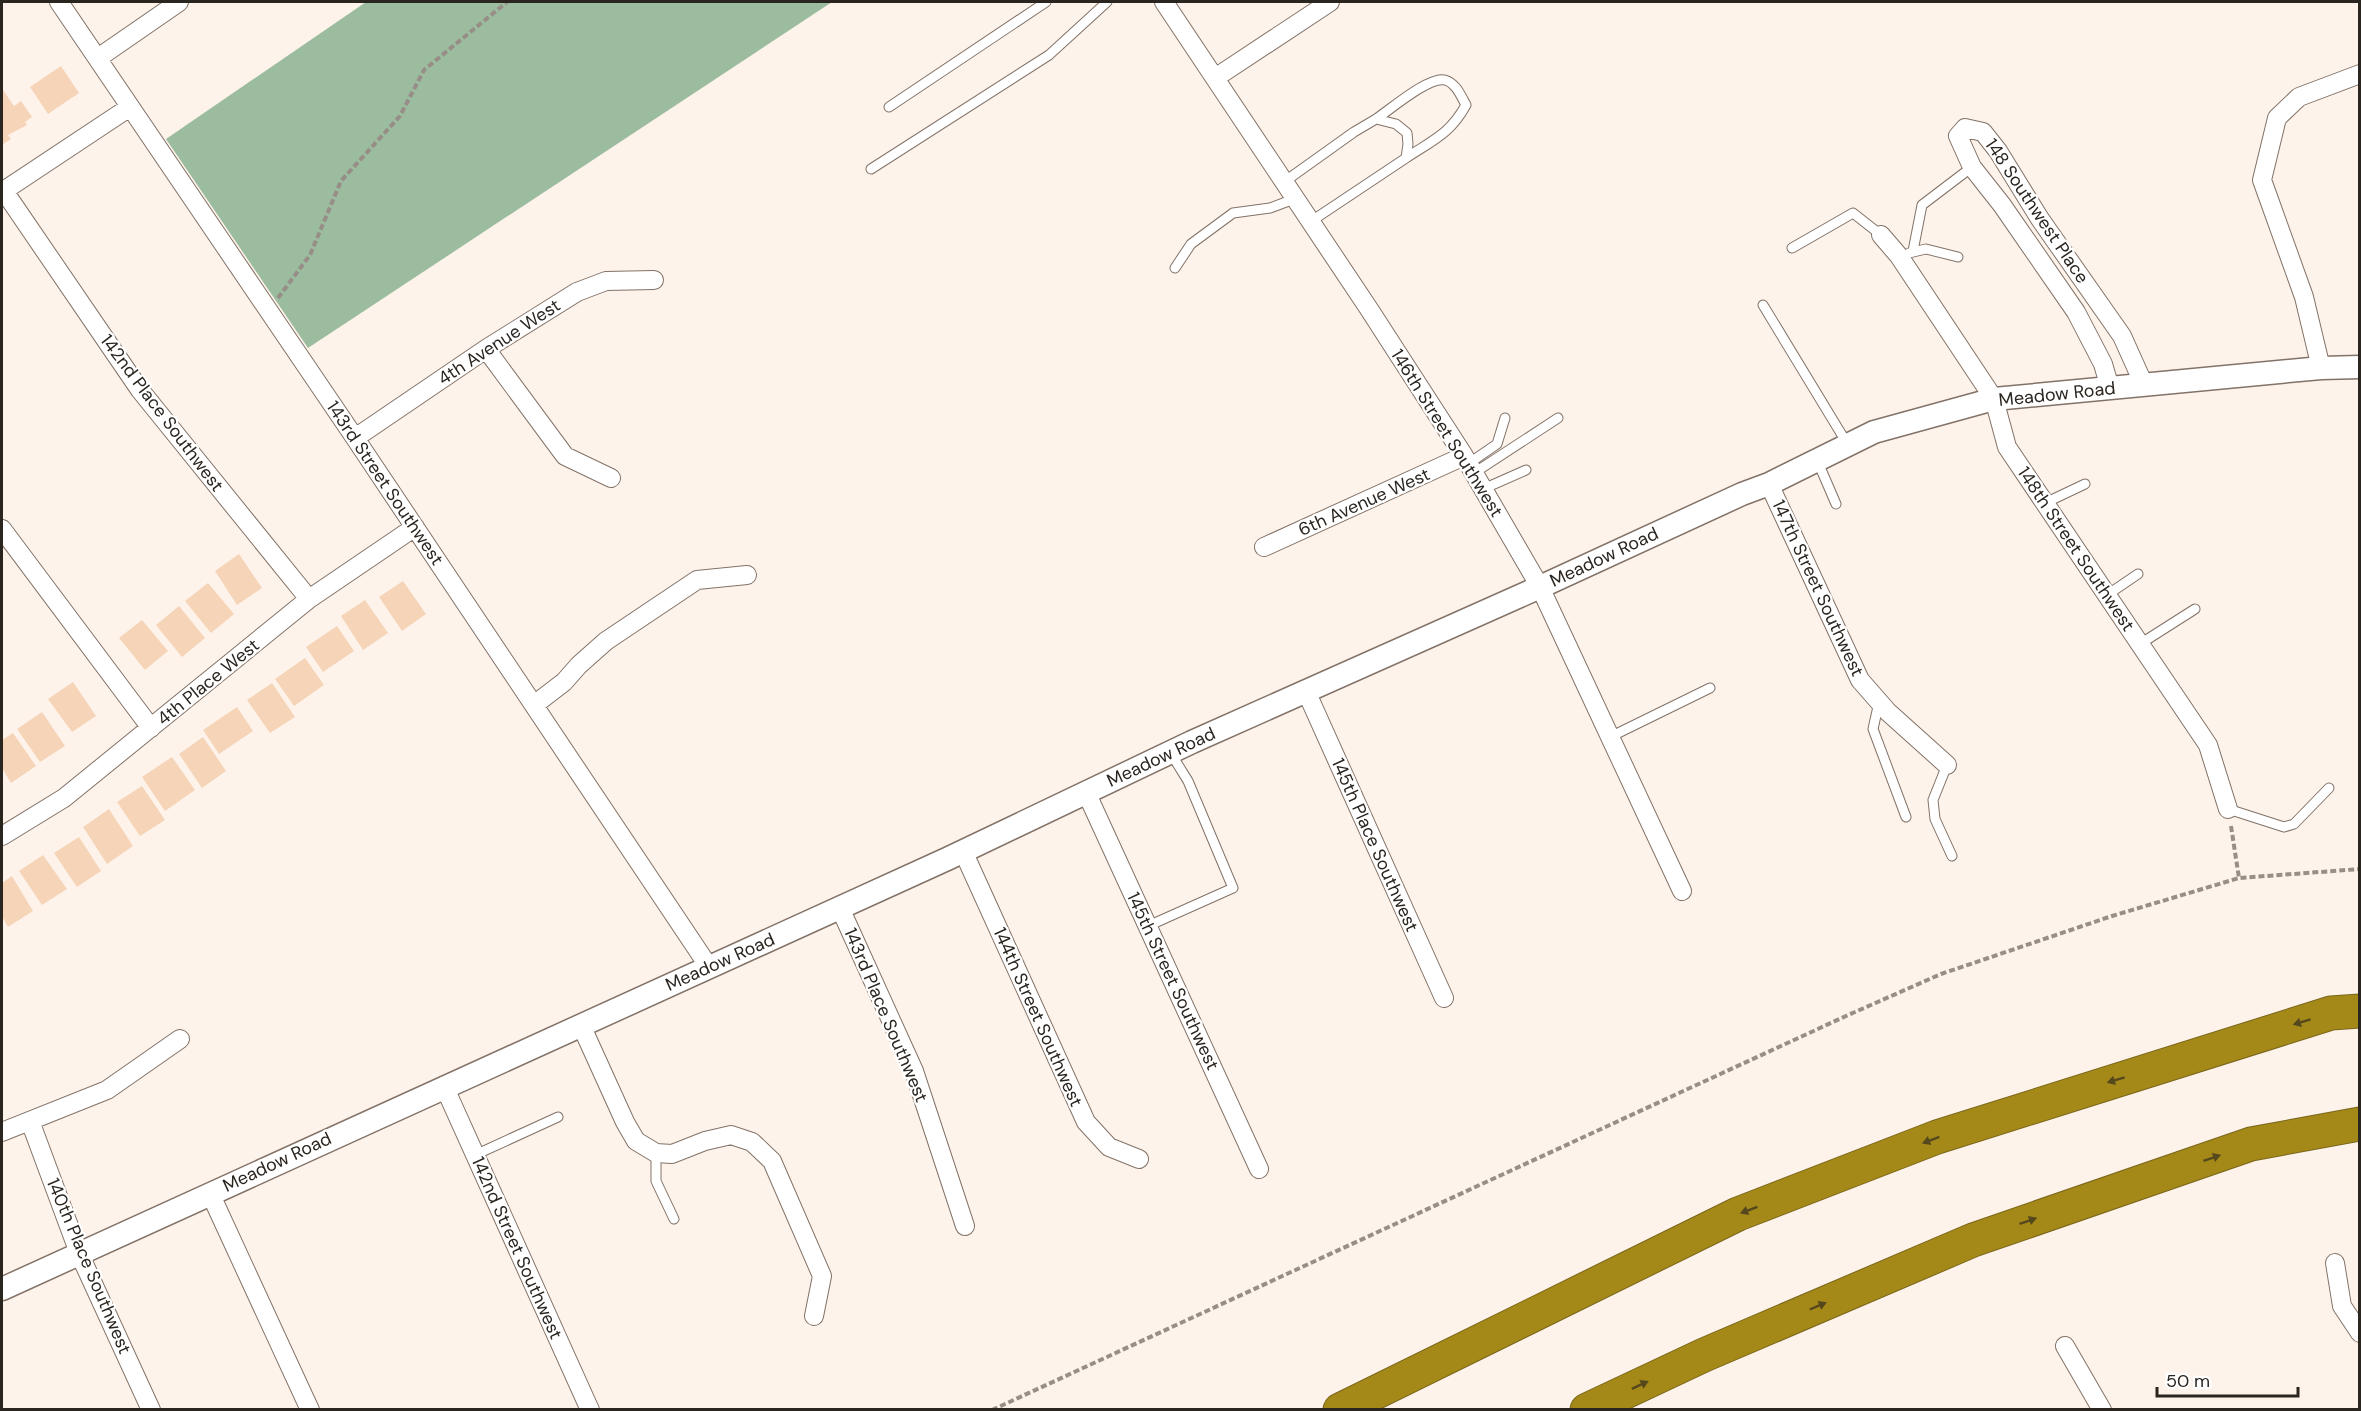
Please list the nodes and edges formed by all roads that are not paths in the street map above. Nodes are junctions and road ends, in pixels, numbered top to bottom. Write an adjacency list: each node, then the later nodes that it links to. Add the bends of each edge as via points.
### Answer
1 (59, 2): 7 (street, 143rd Street Southwest)
2 (179, 2): 7 (street)
3 (1046, 2): 11 (lane)
4 (1107, 2): 15 (lane, via 1049,55)
5 (1164, 2): 9 (street, 146th Street Southwest)
6 (1330, 2): 9 (street)
7 (98, 58): 10 (street, 143rd Street Southwest)
8 (2360, 74): 28 (street, via 2299,97 2277,118 2262,180 2304,297)
9 (1215, 78): 16 (street, 146th Street Southwest)
10 (130, 107): 17 (street); 35 (street, 143rd Street Southwest)
11 (889, 107)
12 (1376, 119): 13 (lane, via 1396,124 1407,133); 13 (lane, via 1434,80 1447,81 1459,90 1466,105 1456,123); 16 (lane)
13 (1406, 158): 19 (lane)
14 (1972, 167): 22 (lane, via 1922,205); 30 (street, 148 Southwest Place, via 1958,136 1965,128 1983,132 1998,151 2122,336); 31 (street, 148 Southwest Place, via 2076,312 2103,364)
15 (871, 169)
16 (1284, 182): 18 (street, 146th Street Southwest)
17 (2, 192): 52 (street, 142nd Place Southwest, via 140,390)
18 (1294, 199): 19 (street, 146th Street Southwest); 24 (lane, via 1270,208 1233,213 1191,244)
19 (1310, 222): 39 (street, 146th Street Southwest)
20 (1881, 234): 21 (lane, via 1853,213); 22 (street, 148th Street Southwest)
21 (1792, 248)
22 (1906, 254): 23 (lane, via 1926,249); 32 (street, 148th Street Southwest)
23 (1958, 257)
24 (1175, 268)
25 (654, 280): 27 (street, 4th Avenue West, via 606,281 577,292)
26 (1763, 305): 36 (lane)
27 (486, 349): 35 (street, 4th Avenue West); 40 (street, via 565,456)
28 (2321, 368): 29 (street, Meadow Road); 30 (street, Meadow Road)
29 (2360, 368)
30 (2144, 385): 31 (street, Meadow Road)
31 (2110, 388): 32 (street, Meadow Road)
32 (1994, 399): 36 (street, Meadow Road, via 1874,432); 43 (street, 148th Street Southwest, via 2007,447)
33 (1505, 418): 39 (lane, via 1497,444)
34 (1558, 418): 39 (lane)
35 (355, 438): 45 (street, 143rd Street Southwest)
36 (1848, 445): 37 (street, Meadow Road)
37 (1817, 460): 41 (street, Meadow Road); 44 (lane)
38 (1526, 470): 39 (lane)
39 (1472, 471): 47 (street, 6th Avenue West); 50 (street, 146th Street Southwest)
40 (610, 478)
41 (1769, 484): 50 (street, Meadow Road); 57 (street, 147th Street Southwest, via 1860,680)
42 (2085, 484): 43 (lane)
43 (2045, 503): 51 (street, 148th Street Southwest)
44 (1836, 504)
45 (415, 527): 52 (street, 4th Place West); 58 (street, 143rd Street Southwest)
46 (2, 529): 59 (street)
47 (1263, 547)
48 (2138, 574): 51 (lane)
49 (747, 575): 58 (street, via 697,580 606,641)
50 (1540, 587): 56 (street, Meadow Road); 60 (street, 146th Street Southwest)
51 (2107, 595): 54 (street, 148th Street Southwest)
52 (309, 600): 59 (street, 4th Place West)
53 (2195, 609): 54 (lane)
54 (2140, 644): 65 (street, 148th Street Southwest, via 2208,746)
55 (1710, 687): 60 (lane)
56 (1306, 691): 61 (street, Meadow Road); 74 (street, 145th Place Southwest)
57 (1879, 702): 62 (street, 147th Street Southwest); 66 (lane, via 1873,729)
58 (534, 705): 73 (street, 143rd Street Southwest)
59 (151, 728): 67 (street, 4th Place West, via 64,798)
60 (1610, 737): 70 (street, 146th Street Southwest)
61 (1170, 752): 64 (street, Meadow Road); 72 (lane, via 1188,781 1233,888)
62 (1947, 765): 69 (lane, via 1933,800 1935,819)
63 (2329, 788): 65 (lane, via 2294,824 2284,827)
64 (1086, 792): 68 (street, Meadow Road); 72 (street, 145th Street Southwest)
65 (2228, 809)
66 (1906, 817)
67 (2, 836)
68 (963, 851): 71 (street, Meadow Road); 85 (street, 144th Street Southwest, via 1086,1122 1109,1147)
69 (1952, 856)
70 (1682, 891)
71 (840, 908): 73 (street, Meadow Road); 89 (street, 143rd Place Southwest, via 914,1071)
72 (1148, 926): 86 (street, 145th Street Southwest)
73 (709, 967): 76 (street, Meadow Road)
74 (1444, 998)
75 (2360, 1011): 99 (highway, one-way to 99, via 2331,1013 1937,1137 1738,1214)
76 (581, 1025): 78 (street, Meadow Road); 83 (street, via 636,1141)
77 (180, 1039): 80 (street, via 106,1090)
78 (444, 1086): 84 (street, 142nd Street Southwest); 87 (street, Meadow Road)
79 (558, 1117): 84 (lane)
80 (30, 1122): 82 (street); 90 (street, 140th Place Southwest)
81 (2360, 1124): 100 (highway, one-way to 81, via 1704,1355 1973,1240 2251,1144)
82 (2, 1132)
83 (656, 1153): 88 (lane, via 656,1181); 93 (street, via 672,1154 731,1135 752,1142 772,1161 822,1276)
84 (475, 1155): 98 (street, 142nd Street Southwest)
85 (1139, 1159)
86 (1259, 1169)
87 (210, 1193): 90 (street, Meadow Road); 97 (street)
88 (674, 1219)
89 (965, 1226)
90 (79, 1253): 92 (street, Meadow Road); 96 (street, 140th Place Southwest)
91 (2335, 1263): 94 (street, via 2342,1306)
92 (2, 1289)
93 (814, 1316)
94 (2360, 1333)
95 (2065, 1346): 101 (street)
96 (151, 1410)
97 (310, 1410)
98 (590, 1410)
99 (1340, 1410)
100 (1587, 1410)
101 (2102, 1410)

